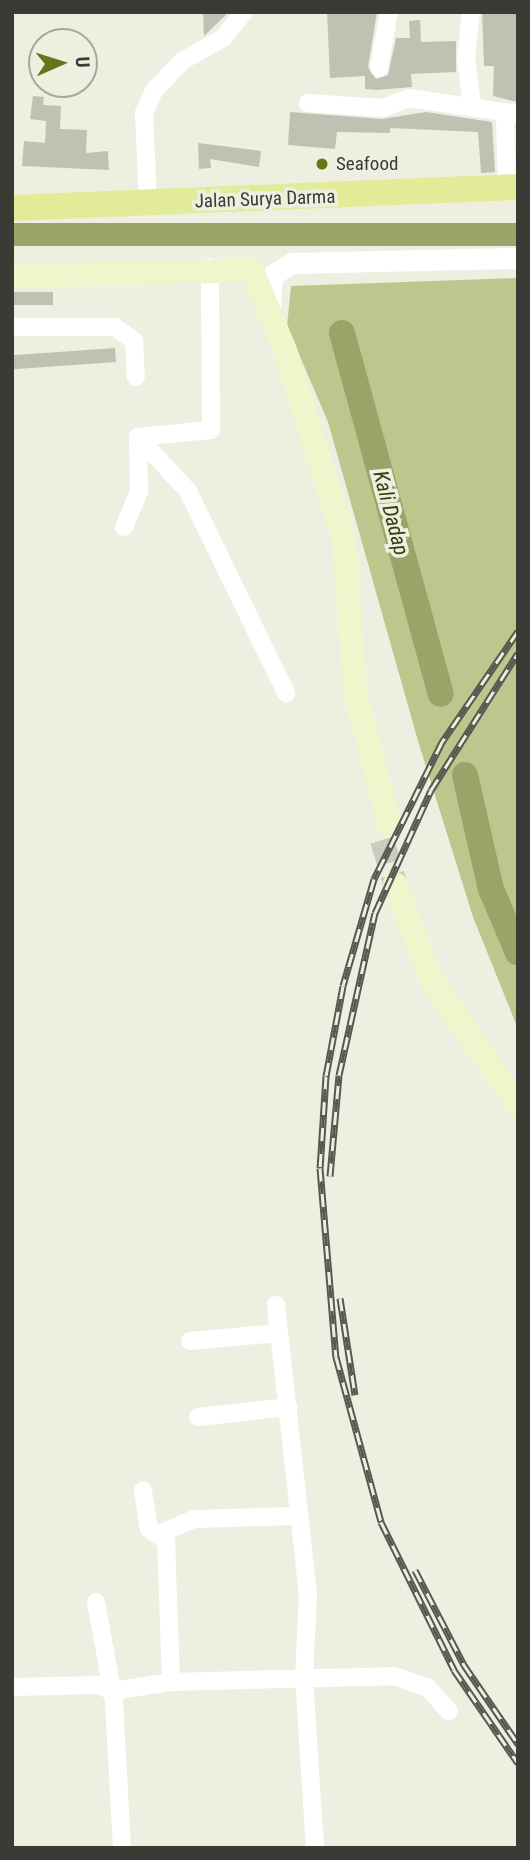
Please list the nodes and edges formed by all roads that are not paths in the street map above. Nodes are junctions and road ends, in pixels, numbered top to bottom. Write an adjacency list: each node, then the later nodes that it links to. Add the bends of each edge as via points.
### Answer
1 (244, 12): 9 (street, via 223,38 182,61 154,91 144,113)
2 (389, 12): 4 (street)
3 (471, 12): 6 (street, via 466,58 473,69)
4 (379, 68)
5 (308, 103): 6 (street, via 383,108 409,98)
6 (472, 105): 7 (street)
7 (512, 115): 8 (street)
8 (514, 193): 9 (main road, Jalan Surya Darma); 11 (main road, Jalan Surya Darma)
9 (148, 203): 10 (main road, Jalan Surya Darma)
10 (12, 208)
11 (12, 226)
12 (518, 258): 16 (street, via 292,263 277,270 268,284)
13 (214, 267): 14 (main road); 16 (main road, via 252,270); 18 (street, via 211,430)
14 (12, 276)
15 (12, 327): 17 (street, via 115,327 134,341)
16 (275, 327): 21 (main road, via 333,501 349,565 357,705)
17 (135, 377)
18 (138, 437): 19 (street, via 139,492); 20 (street, via 188,491)
19 (124, 527)
20 (286, 693)
21 (386, 832)
22 (518, 1089): 23 (main road, via 441,969 399,875 430,979)
23 (518, 1106)
24 (276, 1305): 25 (street)
25 (278, 1333): 26 (street); 27 (street)
26 (190, 1341)
27 (288, 1407): 28 (street); 30 (street)
28 (198, 1418)
29 (143, 1490): 31 (street, via 149,1529)
30 (295, 1516): 31 (street, via 194,1520); 33 (street, via 308,1594)
31 (161, 1533): 34 (street)
32 (96, 1602): 36 (street)
33 (304, 1677): 34 (street); 37 (street, via 404,1678 428,1688); 39 (street)
34 (171, 1682): 36 (street)
35 (12, 1687): 36 (street, via 98,1685)
36 (112, 1692): 38 (street)
37 (449, 1710)
38 (122, 1848)
39 (315, 1848)

